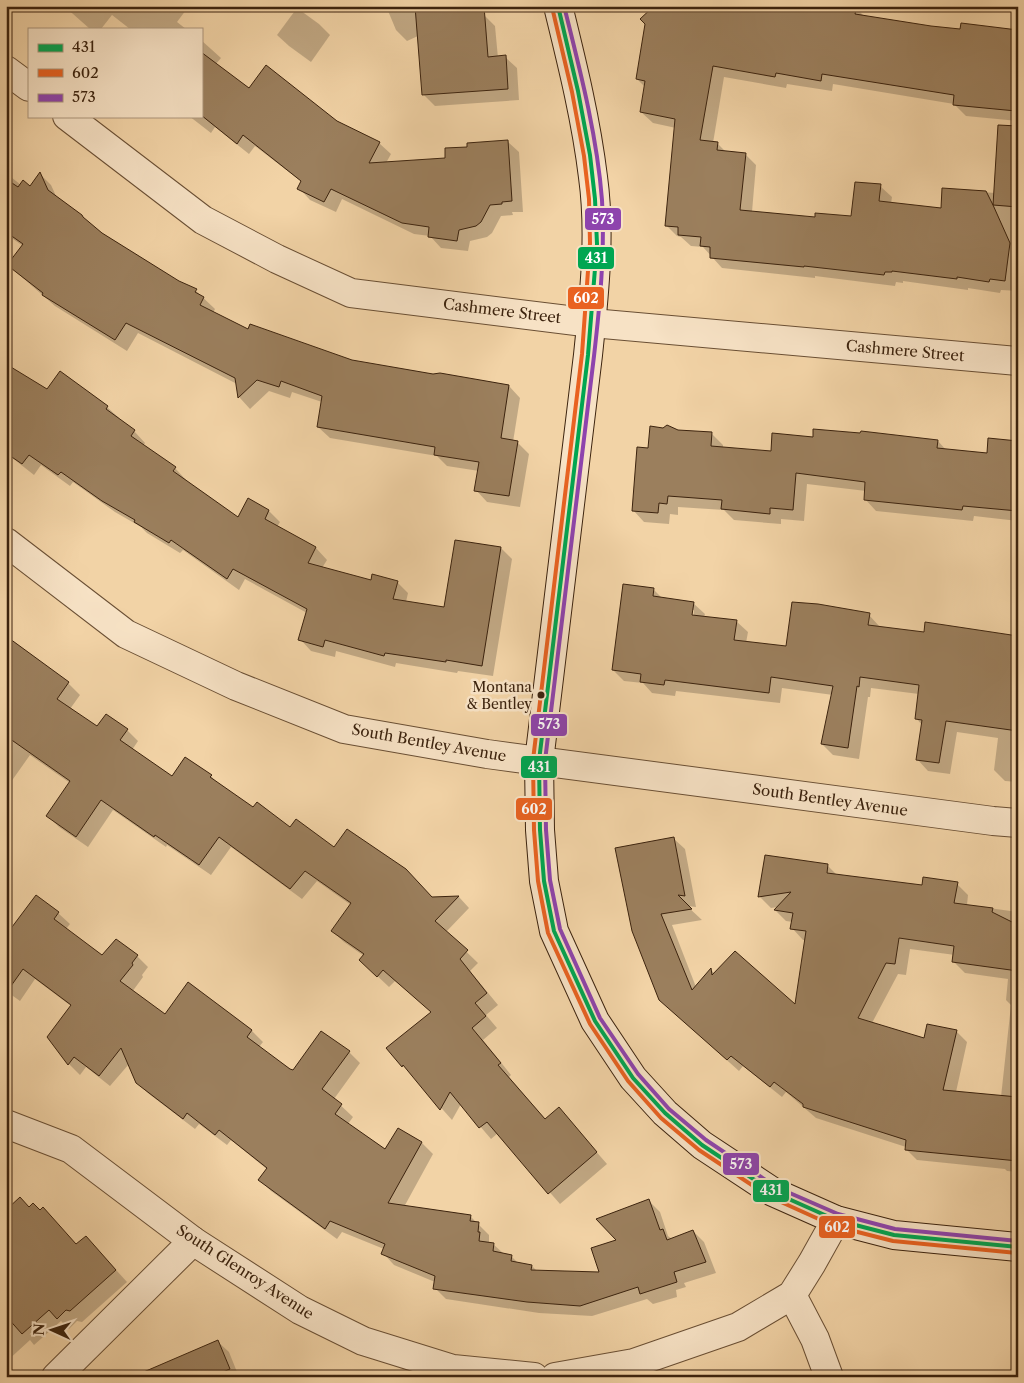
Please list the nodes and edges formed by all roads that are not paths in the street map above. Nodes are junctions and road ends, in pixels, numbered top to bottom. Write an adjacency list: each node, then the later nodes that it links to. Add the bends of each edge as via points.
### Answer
1 (558, 6): 5 (street, via 580,97 593,178 596,228)
2 (6, 70): 3 (street)
3 (28, 86)
4 (70, 118): 5 (street, Cashmere Street, via 203,220 351,293)
5 (592, 323): 6 (street, Cashmere Street); 8 (street)
6 (1018, 361)
7 (6, 542): 8 (street, South Bentley Avenue, via 126,634 236,686 344,729)
8 (540, 761): 9 (street, South Bentley Avenue); 11 (street, via 544,881 554,931 595,1021 633,1078 702,1145 773,1192)
9 (1018, 823)
10 (6, 1124): 12 (street, South Glenroy Avenue, via 71,1149)
11 (836, 1220): 13 (street, via 894,1235); 14 (street)
12 (194, 1241): 15 (street); 16 (street, South Glenroy Avenue, via 300,1310 363,1341 453,1369)
13 (1018, 1247)
14 (792, 1294): 17 (street, via 738,1328 634,1363); 18 (street, via 809,1325)
15 (56, 1377)
16 (534, 1377)
17 (555, 1377)
18 (829, 1377)

